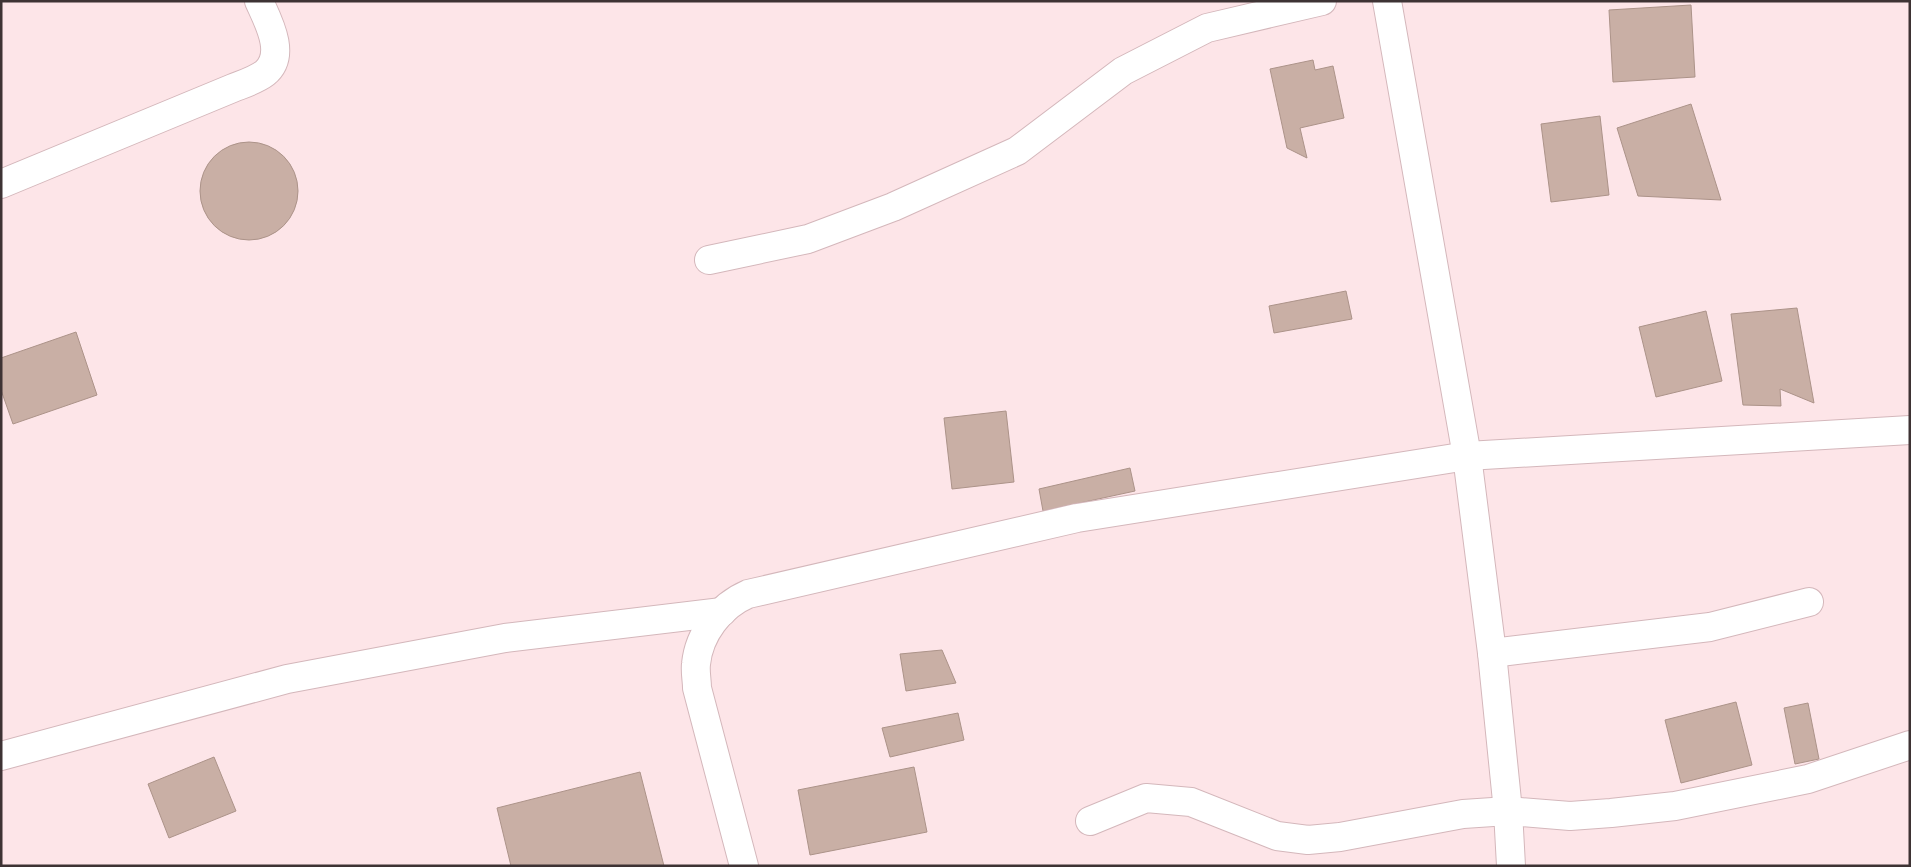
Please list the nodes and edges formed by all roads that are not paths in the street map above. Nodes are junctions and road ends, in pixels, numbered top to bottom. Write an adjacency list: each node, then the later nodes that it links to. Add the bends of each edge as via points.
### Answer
1 (259, 1): 4 (street, via 270,25 275,47 274,62 264,73)
2 (1322, 1): 5 (street, via 1207,28 1123,71 1017,151 893,207 808,239)
3 (1387, 1): 7 (street)
4 (1, 184)
5 (709, 260)
6 (1910, 430): 7 (street)
7 (1467, 456): 9 (street, via 1077,518 759,591 740,598); 10 (street)
8 (1809, 602): 10 (street, via 1710,627)
9 (722, 612): 12 (street, via 505,638 287,679); 15 (street, via 702,640 696,666 697,688)
10 (1492, 654): 13 (street)
11 (1910, 745): 13 (street, via 1808,779 1675,806 1570,816)
12 (1, 756)
13 (1508, 811): 14 (street, via 1463,814 1308,840 1277,836 1191,802 1146,798); 16 (street)
14 (1090, 821)
15 (744, 866)
16 (1511, 866)

